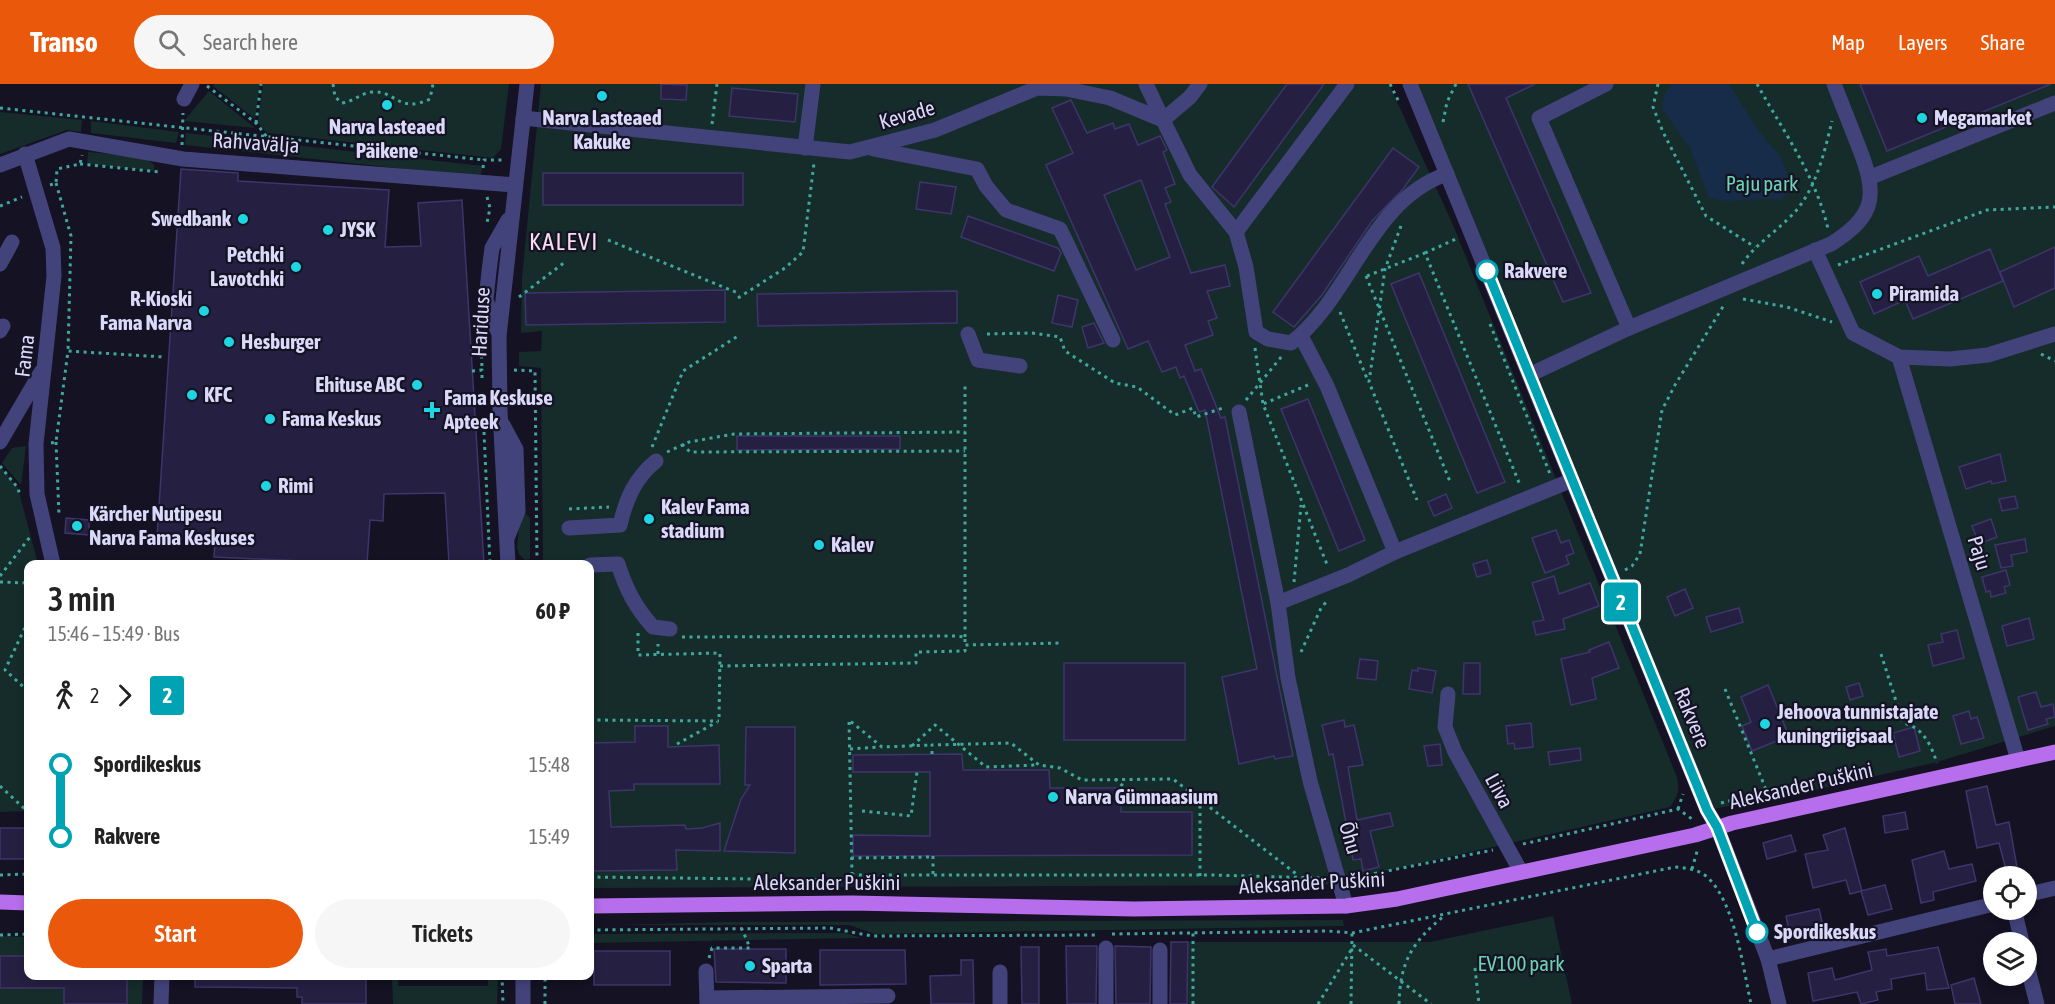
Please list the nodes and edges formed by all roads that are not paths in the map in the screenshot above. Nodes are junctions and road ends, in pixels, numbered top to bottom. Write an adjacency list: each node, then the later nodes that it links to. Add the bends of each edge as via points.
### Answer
1 (192, 84): 10 (street)
2 (527, 84): 12 (street, Hariduse)
3 (813, 84): 15 (street)
4 (1146, 84): 13 (street)
5 (1200, 84): 13 (street)
6 (1347, 84): 21 (street)
7 (1410, 84): 18 (street, Rakvere)
8 (1606, 84): 25 (street, via 1539,118)
9 (1836, 90): 19 (street)
10 (184, 99)
11 (2055, 103): 19 (street)
12 (523, 118): 15 (street, Kevade); 20 (street, Hariduse)
13 (1163, 120): 14 (street, Kevade, via 1110,98 1037,88 935,130); 21 (street, via 1190,176)
14 (867, 147): 15 (street, Kevade, via 850,152); 29 (street, via 977,169 1006,210 1060,229)
15 (810, 148)
16 (25, 154): 17 (street, Rahvavälja); 20 (street, Rahvavälja, via 69,139 183,159); 32 (street, Fama, via 29,190 53,248 54,276)
17 (0, 165)
18 (1447, 174): 28 (street, via 1415,189); 33 (street, Rakvere)
19 (1871, 177): 23 (street, via 1870,197 1862,218 1851,231)
20 (514, 185): 41 (street, Hariduse, via 499,336)
21 (1236, 232): 28 (street, via 1256,332 1268,339)
22 (12, 242): 24 (street)
23 (1815, 250): 25 (street, via 1727,293); 30 (street, via 1831,268 1841,321 1852,333)
24 (0, 264)
25 (1629, 328): 33 (street)
26 (968, 334): 31 (street, via 978,360)
27 (2055, 334): 30 (street, via 1989,355 1950,359)
28 (1296, 339): 39 (street, via 1324,378)
29 (1113, 340)
30 (1899, 357): 47 (street, Paju)
31 (1020, 366)
32 (44, 367): 35 (street); 40 (street, Fama, via 36,444 37,494)
33 (1529, 375): 37 (street, Rakvere)
34 (1234, 408): 43 (street, Õhu)
35 (0, 442)
36 (654, 456): 38 (street, via 631,489 620,525)
37 (1570, 481): 39 (street); 48 (street, Rakvere)
38 (569, 528)
39 (1395, 552): 43 (street)
40 (52, 560)
41 (508, 560)
42 (594, 565): 44 (street, via 618,564 631,600 653,627)
43 (1278, 603): 55 (street, Õhu, via 1288,678 1311,782)
44 (670, 634)
45 (1448, 694): 49 (street, Liiva, via 1445,727)
46 (2055, 752): 47 (main road, Aleksander Puškini)
47 (2018, 760): 48 (main road, Aleksander Puškini)
48 (1717, 827): 49 (main road, Aleksander Puškini); 59 (street, Rakvere)
49 (1521, 872): 55 (main road, Aleksander Puškini)
50 (2055, 888): 51 (street)
51 (2037, 892)
52 (0, 902): 53 (main road)
53 (24, 903)
54 (594, 906): 55 (main road, Aleksander Puškini, via 852,903 1134,909)
55 (1346, 906)
56 (1983, 907): 59 (street)
57 (1106, 948): 70 (street)
58 (1160, 950): 71 (street)
59 (1768, 958): 72 (street, Rakvere)
60 (706, 971): 66 (street)
61 (1000, 972): 69 (street)
62 (162, 980): 67 (street)
63 (523, 980): 68 (street)
64 (2032, 986): 73 (street)
65 (888, 996): 66 (street)
66 (707, 1001)
67 (162, 1004)
68 (522, 1004)
69 (1000, 1004)
70 (1106, 1004)
71 (1160, 1004)
72 (1779, 1004)
73 (2037, 1004)

